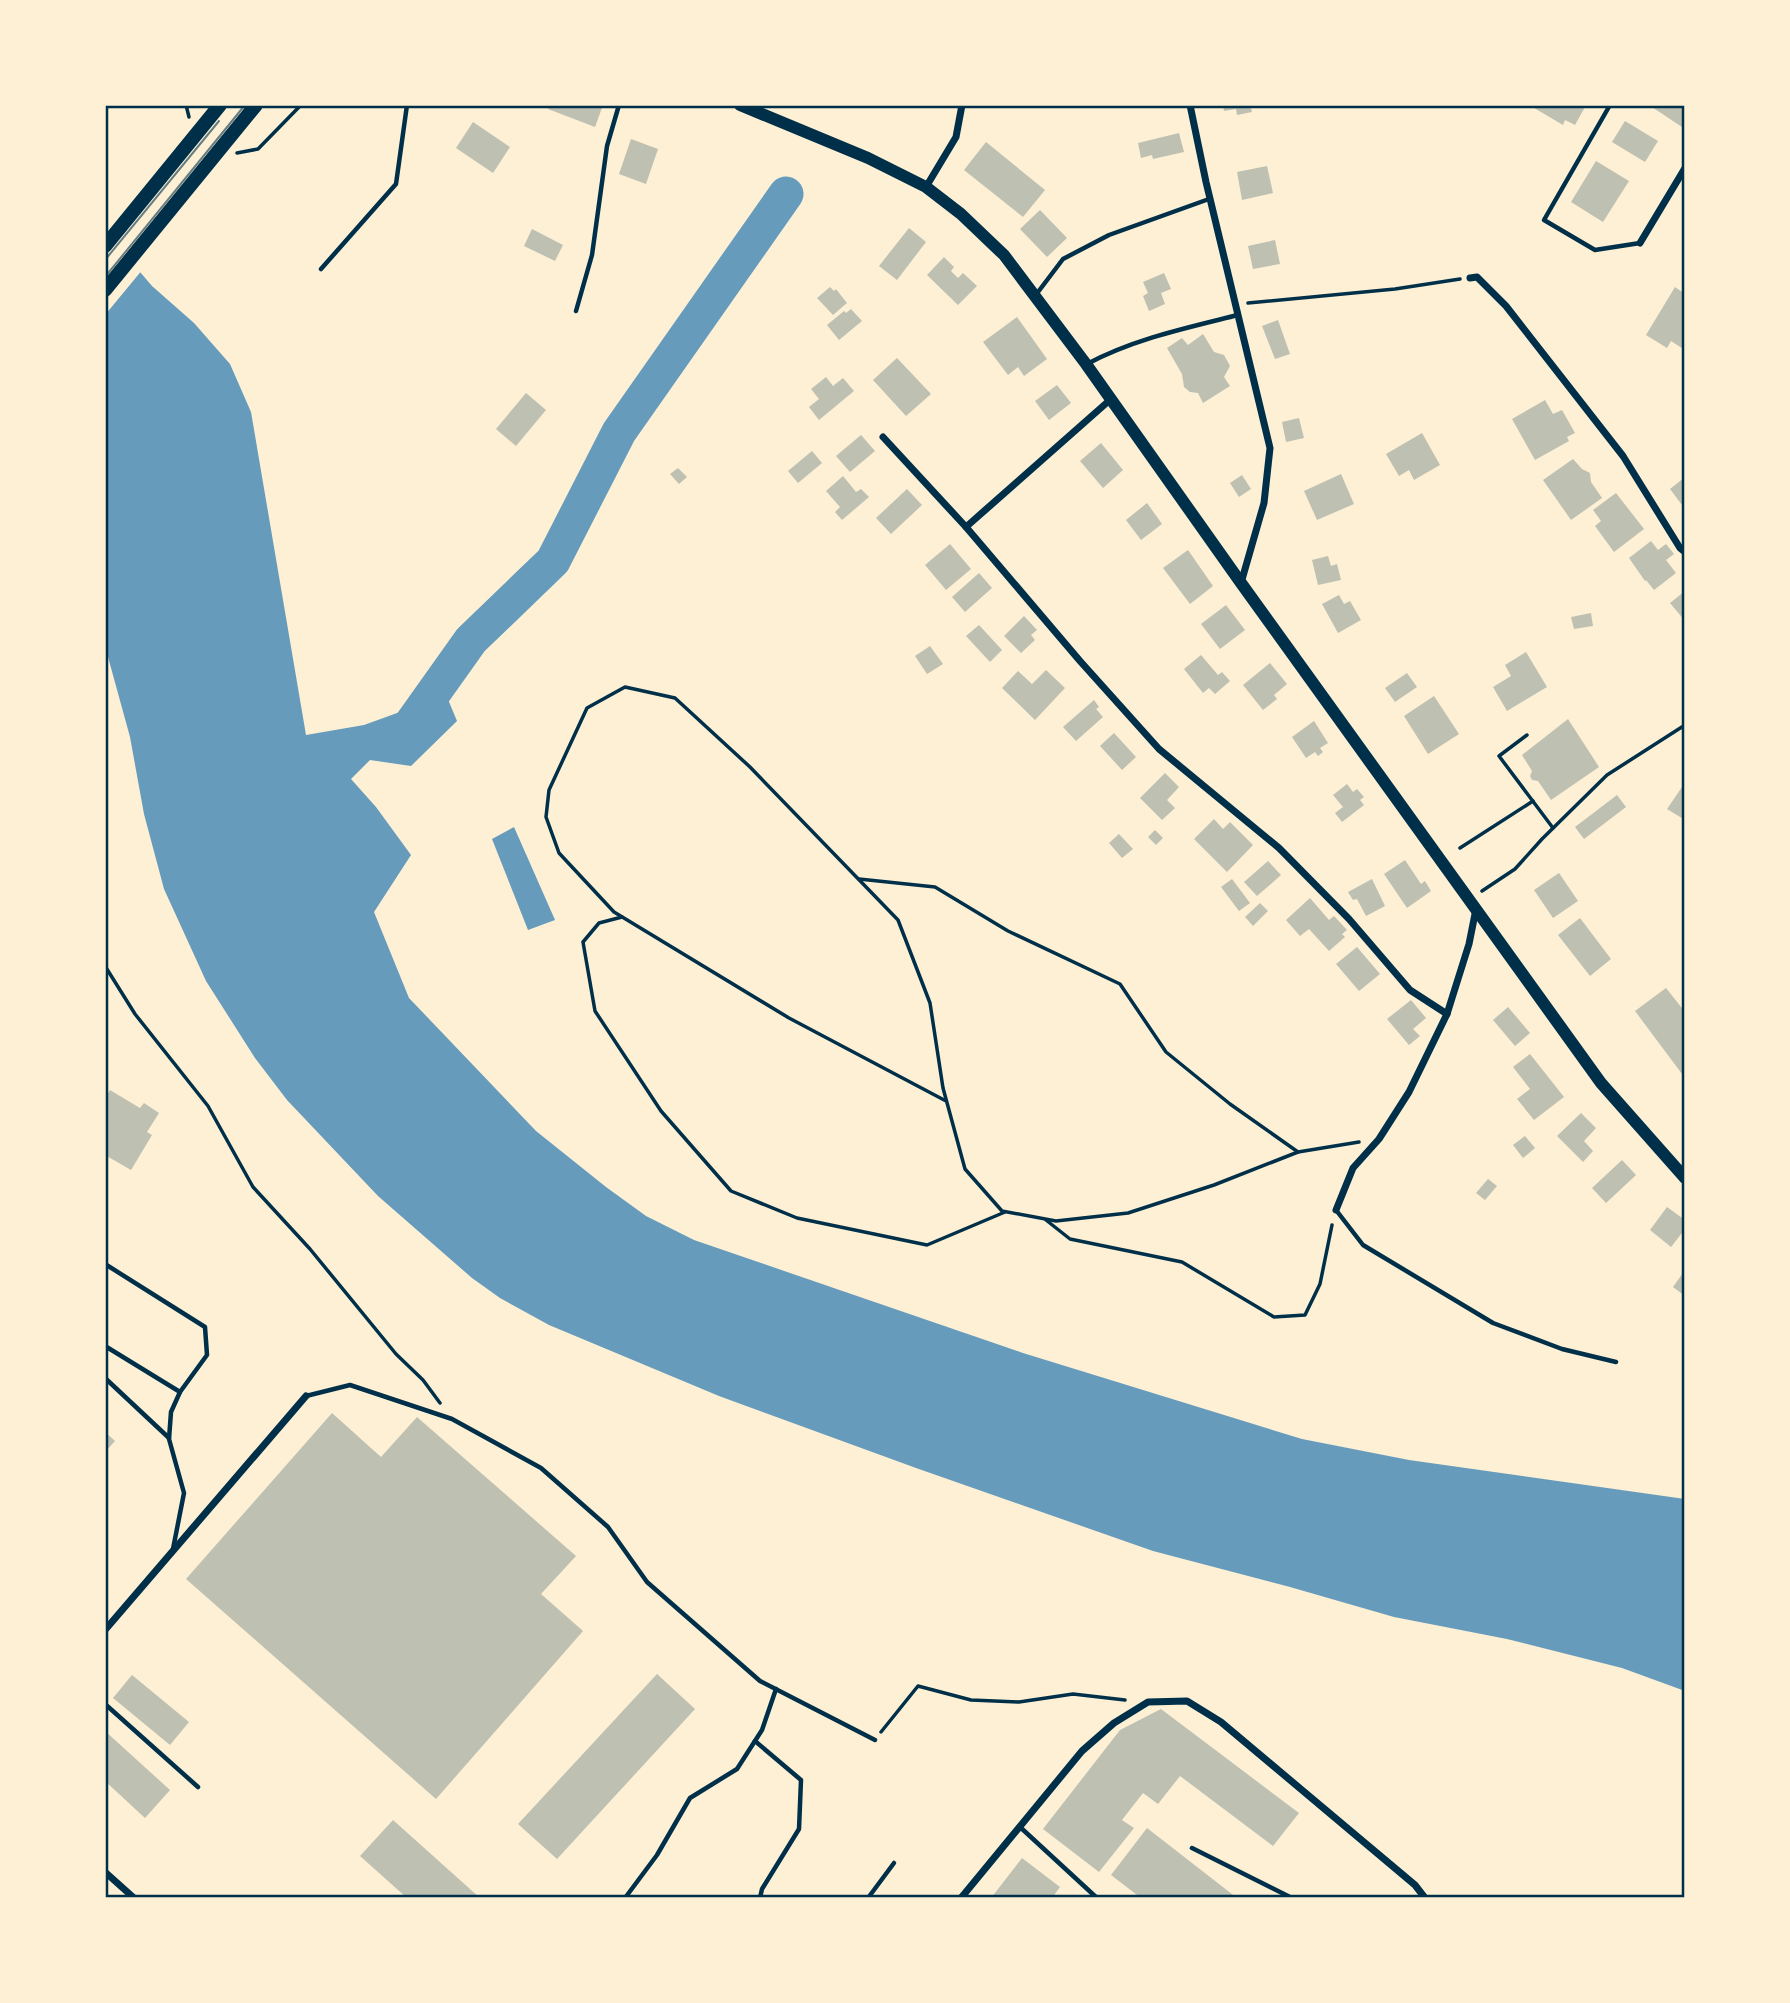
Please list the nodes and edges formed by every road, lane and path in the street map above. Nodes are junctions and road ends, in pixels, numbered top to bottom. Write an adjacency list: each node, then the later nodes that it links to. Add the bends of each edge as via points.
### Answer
1 (220, 105): 15 (main road)
2 (256, 105): 10 (main road)
3 (301, 105): 10 (path, via 258,149)
4 (407, 105): 16 (lane, via 396,184)
5 (619, 105): 21 (lane, via 607,146 592,255)
6 (740, 105): 12 (main road)
7 (962, 105): 12 (street, via 956,137)
8 (1190, 105): 13 (street)
9 (1610, 105): 14 (lane, via 1544,220 1595,250)
10 (225, 153): 18 (main road)
11 (1685, 168): 14 (street)
12 (926, 187): 19 (main road, via 1004,255)
13 (1210, 198): 19 (lane, via 1109,235 1063,259); 20 (street)
14 (1640, 243)
15 (105, 246)
16 (321, 269)
17 (1470, 278): 20 (path); 27 (street, via 1477,277 1514,316 1623,456)
18 (105, 290)
19 (1035, 296): 23 (main road)
20 (1236, 305): 22 (street)
21 (576, 311)
22 (1238, 315): 23 (lane, via 1114,350); 28 (street, via 1269,447 1264,503)
23 (1086, 364): 24 (main road)
24 (1111, 399): 26 (street); 28 (main road)
25 (883, 437): 26 (street)
26 (966, 527): 38 (street, via 1159,749 1279,848 1410,990)
27 (1685, 552)
28 (1241, 583): 35 (main road)
29 (1685, 725): 32 (path, via 1607,775)
30 (1527, 735): 31 (path, via 1499,756)
31 (1533, 801): 32 (path); 33 (path)
32 (1553, 828): 35 (path, via 1516,869)
33 (1460, 848)
34 (859, 879): 36 (path, via 675,698 625,687 587,708 549,790 546,817 559,853); 39 (path, via 898,920 930,1003); 41 (path, via 935,887 1008,931 1120,984 1166,1052)
35 (1473, 904): 38 (street, via 1469,944); 42 (main road, via 1601,1083)
36 (622, 917): 39 (path, via 789,1018); 44 (path, via 599,923 583,942 595,1011 661,1111 731,1191 797,1218 927,1245)
37 (105, 966): 52 (path, via 135,1014 208,1107 253,1187)
38 (1447, 1014): 40 (street, via 1409,1092)
39 (946, 1101): 44 (path, via 965,1169)
40 (1379, 1139): 41 (path); 43 (street, via 1353,1168)
41 (1298, 1152): 45 (path, via 1128,1213 1056,1221)
42 (1685, 1178)
43 (1336, 1209): 45 (path, via 1320,1284 1305,1315 1274,1317 1182,1262 1070,1239); 48 (lane, via 1363,1245 1493,1322 1562,1349)
44 (1007, 1212): 45 (path)
45 (1043, 1218)
46 (105, 1264): 50 (lane, via 205,1327 207,1355)
47 (105, 1346): 50 (lane)
48 (1616, 1363)
49 (105, 1378): 53 (lane)
50 (180, 1392): 53 (lane, via 171,1412)
51 (306, 1396): 52 (lane, via 351,1385); 54 (street)
52 (452, 1419): 56 (lane, via 541,1468 608,1527 647,1581 760,1681)
53 (169, 1439): 54 (lane, via 184,1493)
54 (173, 1553): 55 (street)
55 (105, 1630)
56 (775, 1689): 59 (lane); 60 (lane)
57 (1148, 1702): 59 (path, via 1073,1694 1019,1702 971,1700 918,1686); 62 (street, via 1082,1751); 73 (street, via 1187,1701 1221,1722)
58 (105, 1704): 61 (lane)
59 (875, 1740)
60 (755, 1741): 67 (lane, via 737,1769 690,1798); 68 (lane, via 802,1780 799,1829)
61 (198, 1787)
62 (1020, 1827): 70 (street); 71 (lane)
63 (1192, 1848): 72 (lane)
64 (894, 1863): 69 (lane)
65 (105, 1872): 66 (street)
66 (134, 1898)
67 (625, 1898)
68 (760, 1898)
69 (868, 1898)
70 (961, 1898)
71 (1097, 1898)
72 (1292, 1898)
73 (1425, 1898)

